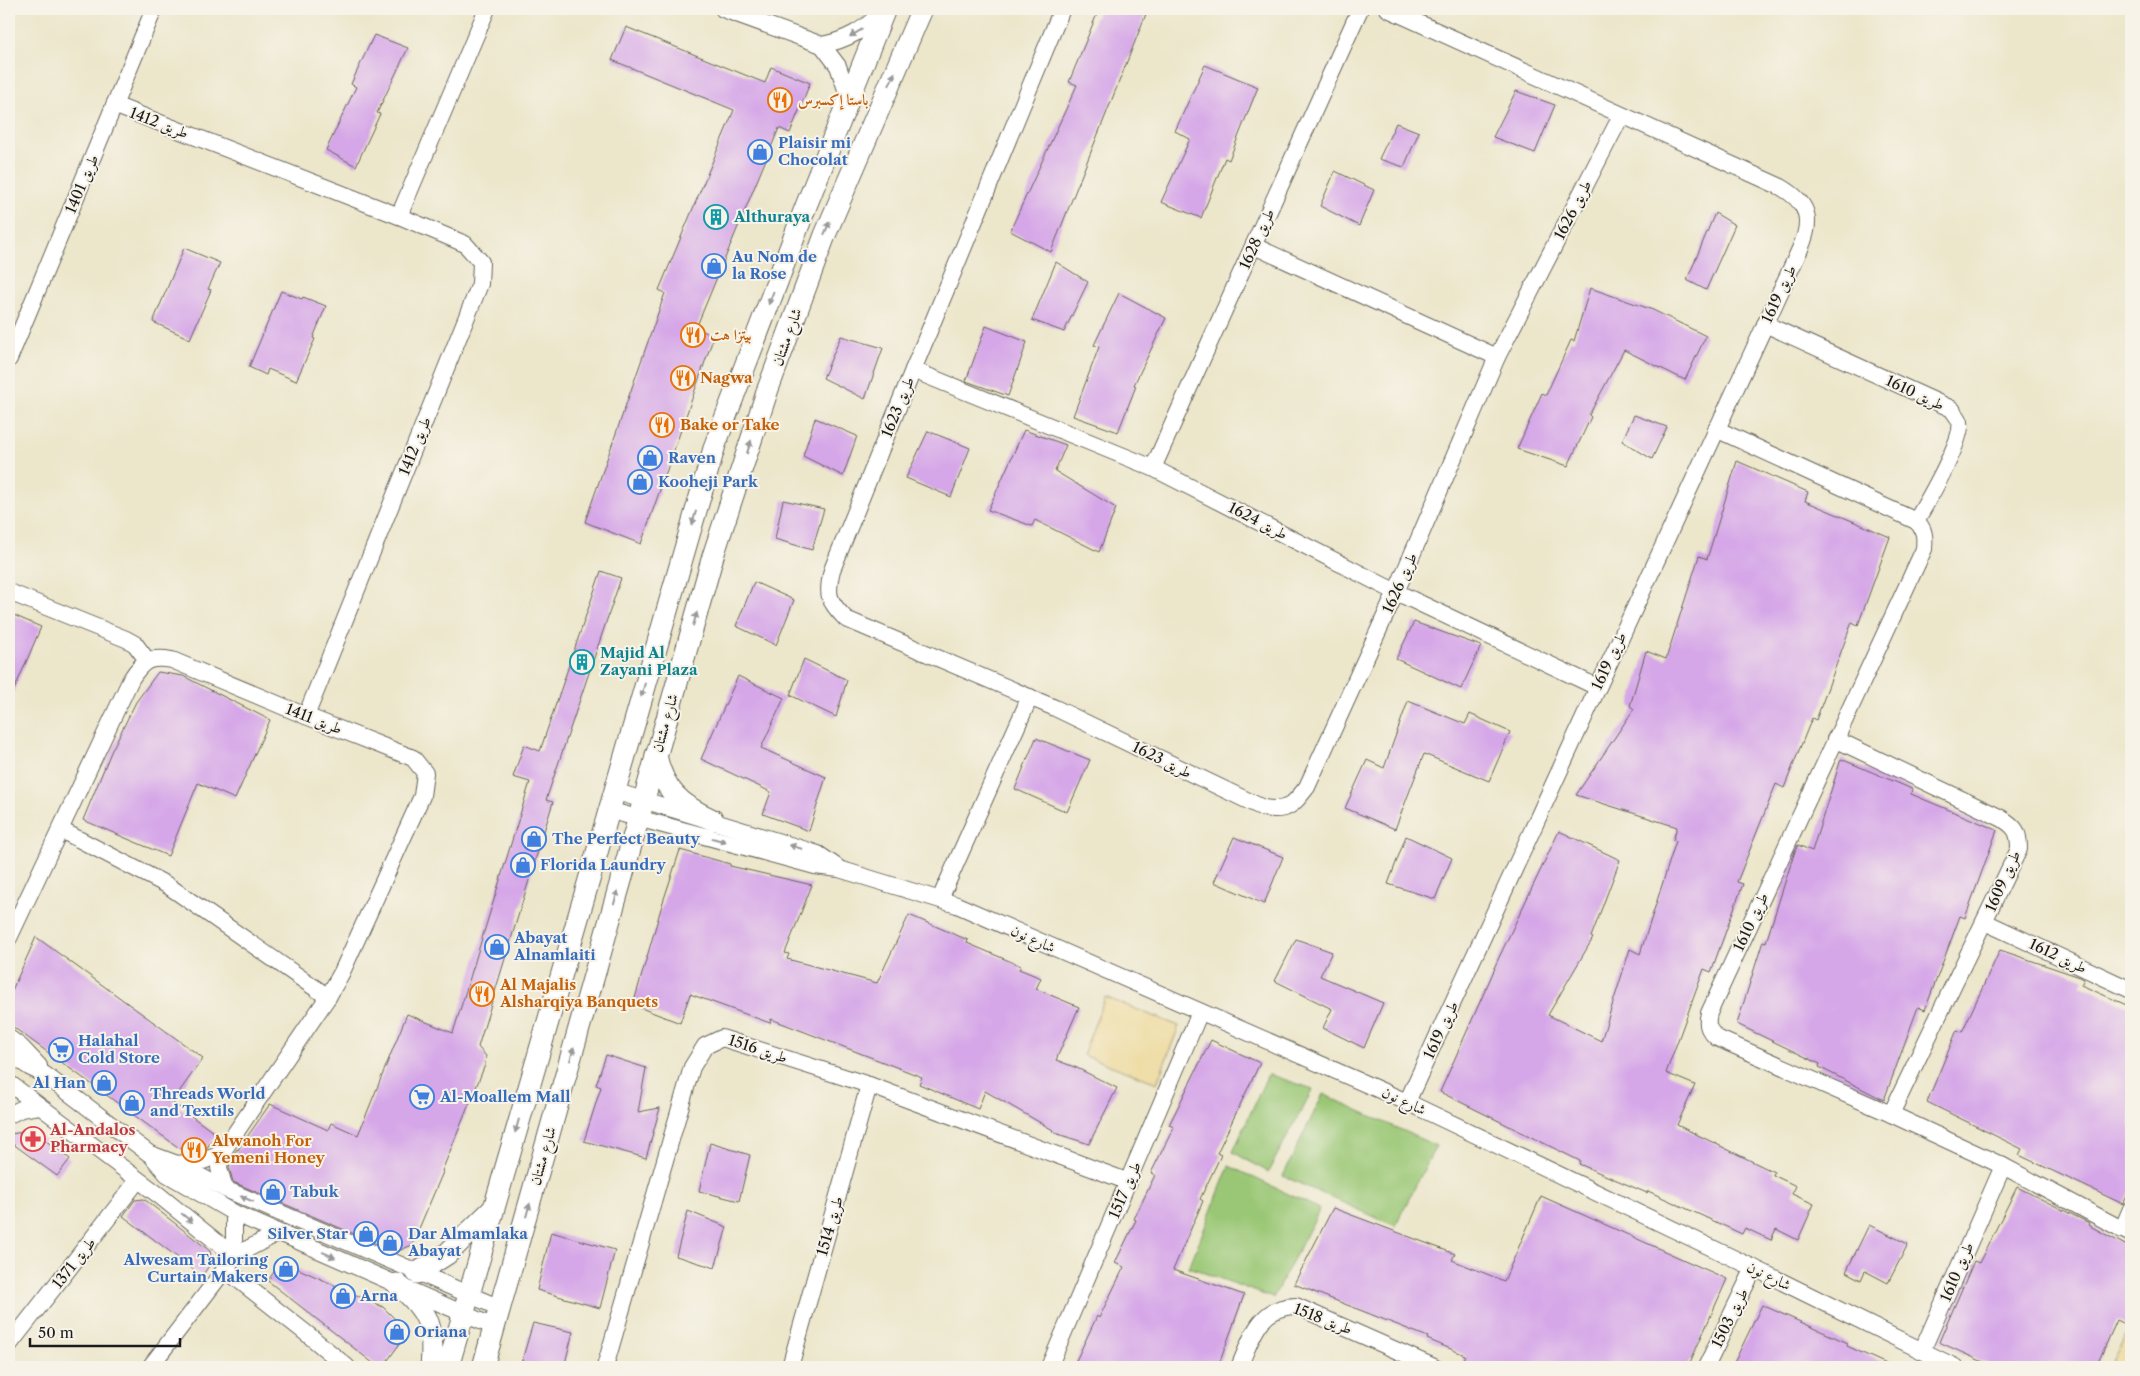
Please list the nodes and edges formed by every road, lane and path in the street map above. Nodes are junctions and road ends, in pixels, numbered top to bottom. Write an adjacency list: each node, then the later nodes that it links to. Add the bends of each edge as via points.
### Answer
1 (154, 9): 11 (street, طريق 1401)
2 (487, 9): 13 (street)
3 (723, 9): 9 (street)
4 (922, 9): 29 (street, شارع مشتان, one-way to 4, via 713,556 771,380 825,234)
5 (1062, 9): 18 (street, طريق 1623)
6 (1360, 9): 14 (street, طريق 1628)
7 (1388, 9): 12 (street)
8 (884, 10): 9 (street, one-way to 9, via 851,37); 10 (street, شارع مشتان)
9 (822, 45): 10 (street, via 838,66)
10 (849, 98): 30 (street, شارع مشتان, one-way to 30, via 715,444)
11 (114, 105): 13 (street, طريق 1412); 17 (street, طريق 1401)
12 (1621, 116): 15 (street, طريق 1619, via 1794,194 1804,206 1808,220 1806,237); 16 (street, طريق 1626)
13 (399, 216): 27 (street, طريق 1412, via 465,244 480,262 480,284)
14 (1254, 246): 16 (street); 20 (street, طريق 1628)
15 (1765, 324): 19 (street, طريق 1619); 21 (street, طريق 1610, via 1952,409 1960,422 1960,435)
16 (1497, 357): 23 (street, طريق 1626)
17 (9, 359)
18 (912, 370): 20 (street, طريق 1624); 26 (street, طريق 1623, via 832,570 828,590 832,605 846,619)
19 (1716, 429): 21 (street); 25 (street, طريق 1619)
20 (1153, 468): 23 (street, طريق 1624)
21 (1916, 521): 28 (street, طريق 1610, via 1925,537 1924,548)
22 (9, 592): 24 (street, via 126,638)
23 (1396, 592): 25 (street, طريق 1624); 31 (street, طريق 1626, via 1307,787)
24 (147, 660): 27 (street, طريق 1411, via 172,660); 34 (street, via 131,679)
25 (1597, 687): 47 (street, طريق 1619)
26 (1030, 697): 31 (street, طريق 1623, via 1262,808 1279,811); 36 (street)
27 (306, 716): 40 (street, طريق 1411, via 414,758 424,773 422,796)
28 (1835, 740): 37 (street, طريق 1609, via 2012,825 2019,836 2020,850); 50 (street, طريق 1610, via 1706,1022 1717,1038)
29 (656, 755): 32 (street, شارع مشتان); 33 (street, via 663,778 677,798 693,812)
30 (611, 800): 32 (street, شارع نون); 61 (street, شارع مشتان, one-way to 61)
31 (1294, 804)
32 (641, 809): 33 (street, شارع نون); 35 (street, شارع نون, one-way to 35, via 815,866); 71 (street, شارع مشتان, one-way to 32)
33 (712, 820): 35 (street, شارع نون, one-way to 33, via 818,854)
34 (61, 830): 38 (street); 40 (street, via 167,885)
35 (839, 869): 36 (street, شارع نون)
36 (940, 898): 41 (street, شارع نون)
37 (1985, 922): 39 (street, طريق 1612); 50 (street, طريق 1609)
38 (9, 938)
39 (2131, 990)
40 (328, 998): 52 (street, طريق 1411)
41 (1200, 1012): 47 (street, شارع نون); 57 (street, طريق 1517)
42 (9, 1038): 44 (street)
43 (9, 1053): 44 (street)
44 (44, 1074): 53 (street)
45 (10, 1084): 48 (street); 49 (street)
46 (869, 1086): 57 (street, طريق 1516); 79 (street, طريق 1516, via 722,1038 705,1046 692,1067); 80 (street, طريق 1514)
47 (1407, 1102): 67 (street, شارع نون)
48 (39, 1106): 51 (street); 56 (street)
49 (9, 1109)
50 (1891, 1114): 55 (street, طريق 1610)
51 (9, 1115)
52 (220, 1154): 54 (street, via 204,1161); 58 (street)
53 (151, 1155): 54 (street); 59 (street, via 167,1174)
54 (177, 1164): 58 (street)
55 (2003, 1166): 64 (street, طريق 1610); 73 (street, طريق 1610)
56 (138, 1180): 60 (street); 72 (street, طريق 1371)
57 (1129, 1182): 81 (street, طريق 1517)
58 (225, 1189): 68 (street, one-way to 58)
59 (199, 1193): 60 (street, via 187,1197); 63 (street)
60 (160, 1196): 66 (street, one-way to 66)
61 (494, 1209): 68 (street, via 447,1254); 70 (street, شارع مشتان)
62 (2131, 1209): 64 (street)
63 (234, 1213): 65 (street); 66 (street)
64 (2126, 1232)
65 (278, 1233): 66 (street); 69 (street, one-way to 69)
66 (230, 1263): 74 (street); 75 (street)
67 (1754, 1268): 73 (street, شارع نون); 84 (street, طريق 1503)
68 (417, 1272): 70 (street)
69 (396, 1284): 70 (street); 76 (street, via 415,1300 428,1318)
70 (466, 1304): 71 (street); 77 (street, شارع مشتان)
71 (497, 1317): 78 (street, شارع مشتان)
72 (9, 1345)
73 (1922, 1351): 85 (street, شارع نون)
74 (150, 1367)
75 (347, 1367)
76 (431, 1367)
77 (448, 1367)
78 (482, 1367)
79 (606, 1367)
80 (790, 1367)
81 (1049, 1367)
82 (1239, 1367): 83 (street, طريق 1518, via 1258,1324 1284,1306 1296,1306)
83 (1434, 1367)
84 (1706, 1367)
85 (1955, 1367)

